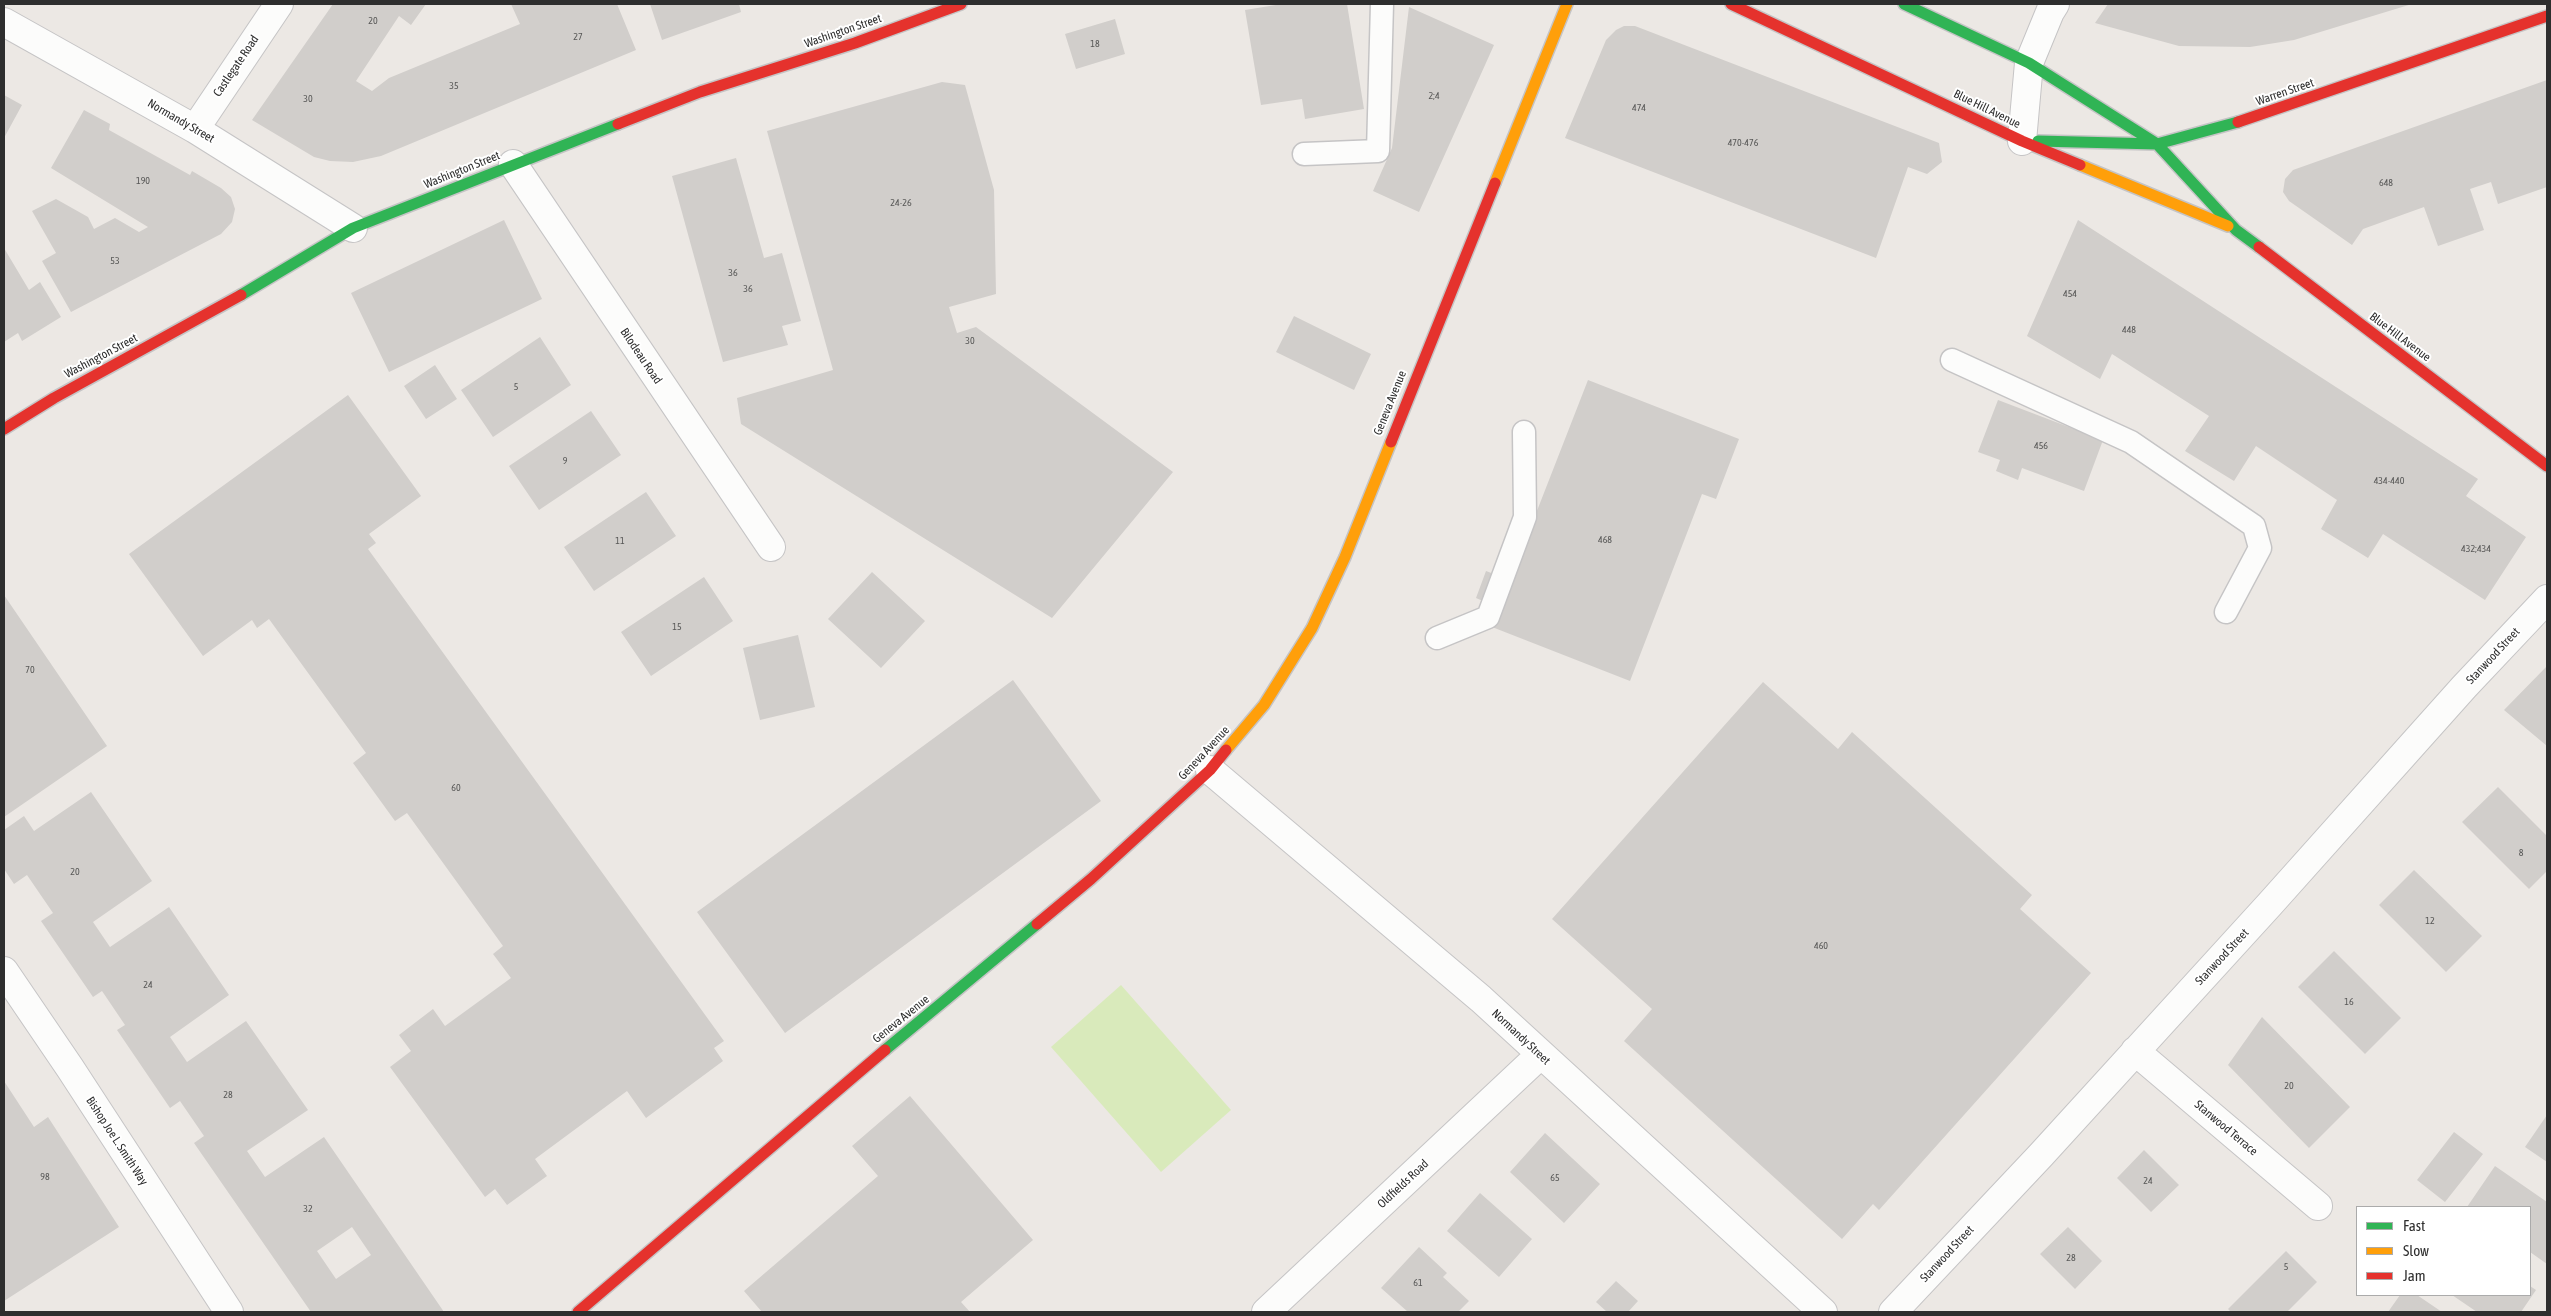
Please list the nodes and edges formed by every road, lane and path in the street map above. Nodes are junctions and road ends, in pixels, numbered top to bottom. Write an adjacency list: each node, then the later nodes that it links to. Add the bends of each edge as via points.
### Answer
1 (279, 4): 11 (street, Castlegate Road)
2 (961, 4): 15 (main road, Washington Street, via 855,43 700,92)
3 (1382, 4): 14 (lane, via 1378,151)
4 (1731, 4): 12 (main road, Blue Hill Avenue)
5 (1904, 4): 10 (main road, Blue Hill Avenue)
6 (2055, 4): 10 (street)
7 (1563, 5): 26 (main road, Geneva Avenue, via 1345,557 1312,628 1264,705)
8 (2547, 16): 13 (main road, Warren Street, via 2234,124)
9 (4, 22): 11 (street, Normandy Street)
10 (2029, 63): 12 (street); 13 (main road, Blue Hill Avenue)
11 (195, 129): 16 (street, Normandy Street)
12 (2022, 141): 13 (main road, Warren Street); 17 (main road, Blue Hill Avenue)
13 (2157, 144): 17 (main road, Blue Hill Avenue)
14 (1304, 154)
15 (513, 164): 16 (main road, Washington Street); 22 (street, Bilodeau Road)
16 (353, 228): 19 (main road, Washington Street)
17 (2236, 230): 21 (main road, Blue Hill Avenue)
18 (1952, 360): 24 (lane, via 2131,442 2254,526 2260,548)
19 (4, 429)
20 (1524, 432): 25 (lane, via 1526,517 1488,617)
21 (2547, 466)
22 (770, 547)
23 (2547, 598): 28 (street, Stanwood Street)
24 (2226, 612)
25 (1437, 638)
26 (1210, 770): 29 (street, Normandy Street, via 1481,999); 32 (main road, Geneva Avenue, via 1091,879 858,1072)
27 (4, 971): 31 (street, Bishop Joe L. Smith Way)
28 (2135, 1051): 30 (street, Stanwood Terrace); 35 (street, Stanwood Street)
29 (1540, 1055): 33 (street, Oldfields Road); 34 (street, Normandy Street)
30 (2318, 1206)
31 (229, 1312)
32 (578, 1312)
33 (1266, 1312)
34 (1823, 1312)
35 (1893, 1312)

